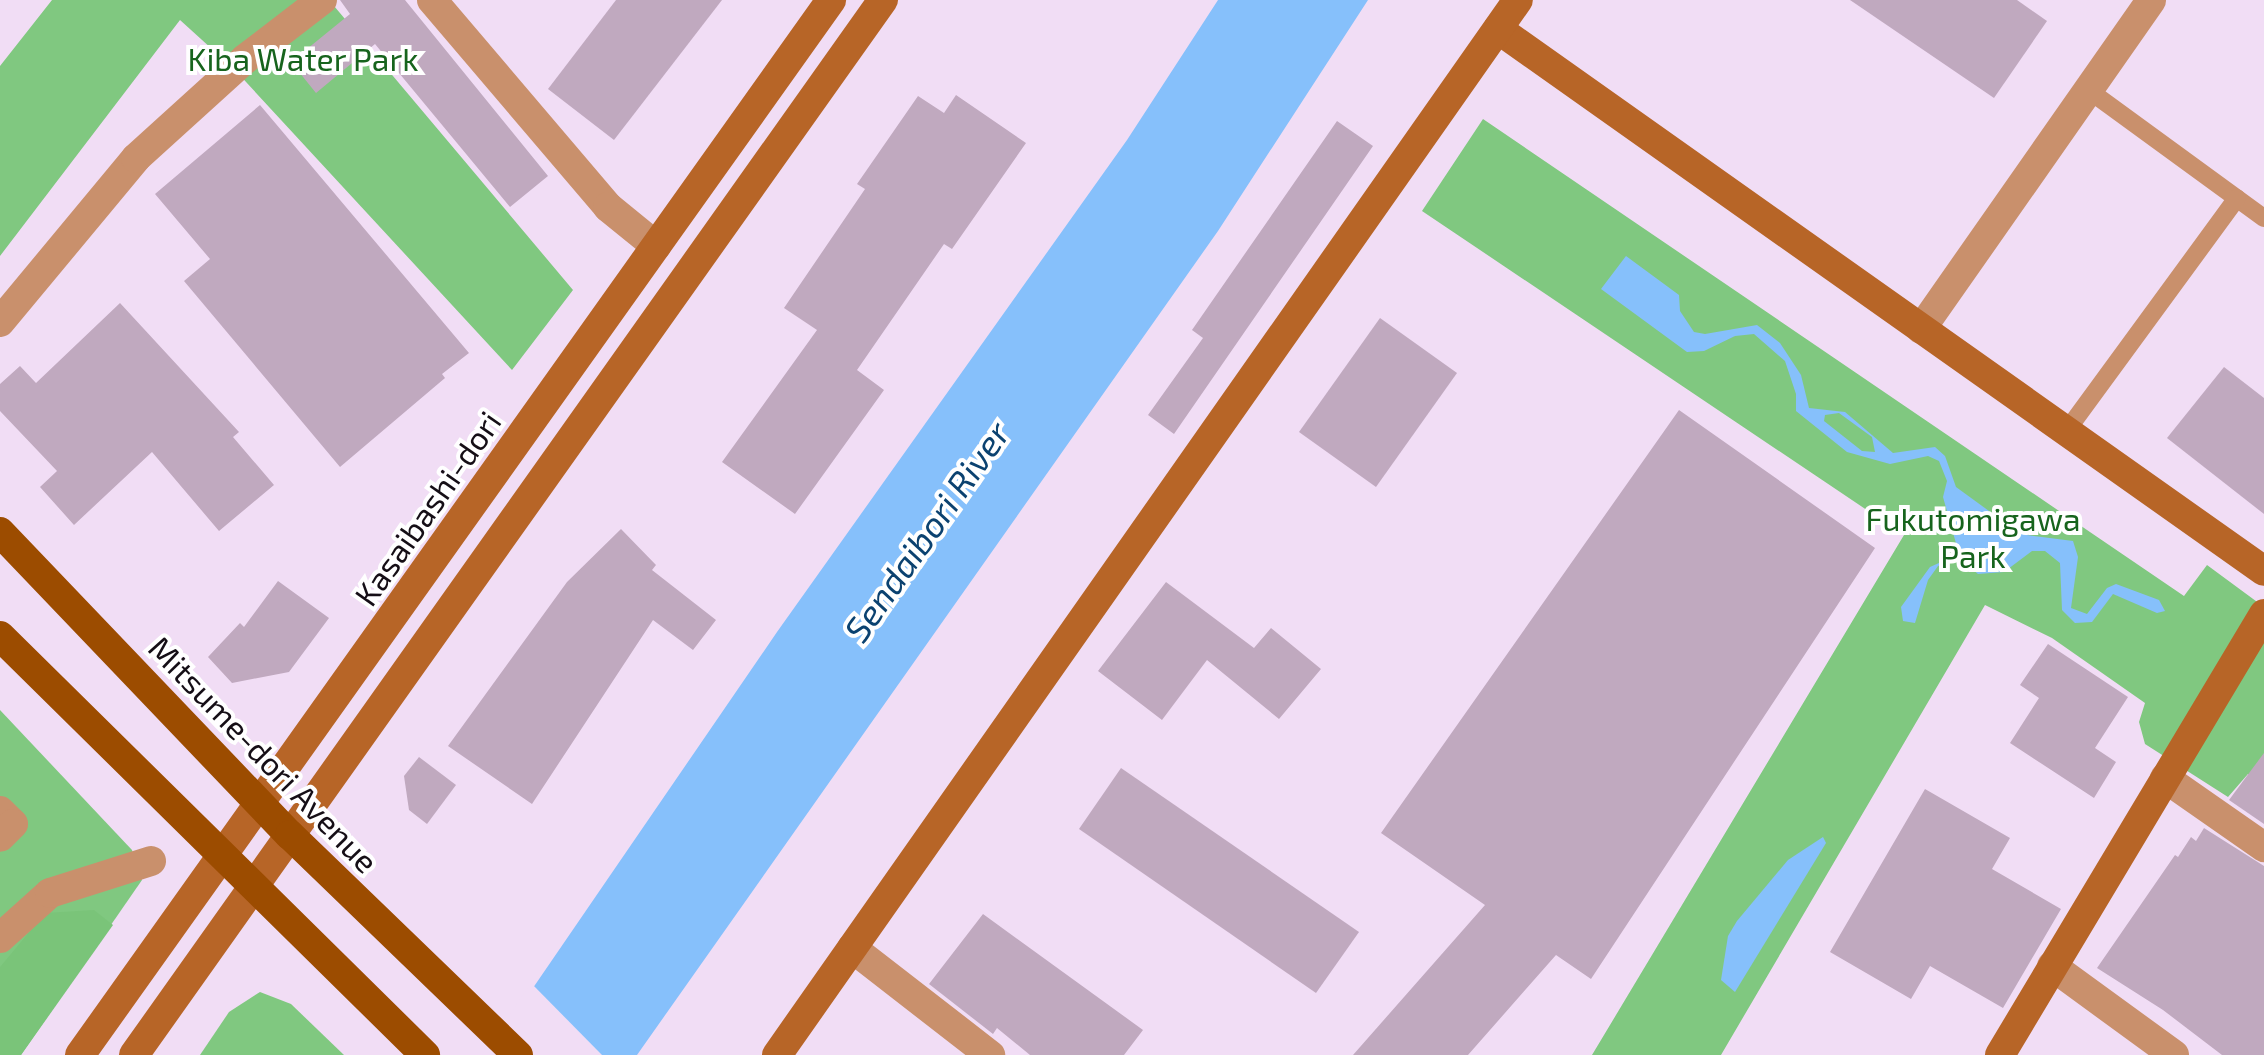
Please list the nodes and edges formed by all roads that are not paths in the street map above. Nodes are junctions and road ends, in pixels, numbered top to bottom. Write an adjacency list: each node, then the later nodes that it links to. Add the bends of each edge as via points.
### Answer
1 (322, 0): 12 (street, via 136,158)
2 (432, 0): 11 (street, via 608,208)
3 (831, 0): 11 (street, Kasaibashi-dori)
4 (883, 0): 22 (street)
5 (1518, 0): 7 (street)
6 (2151, 0): 8 (street)
7 (1498, 29): 13 (street); 29 (street)
8 (2087, 89): 9 (lane); 13 (street)
9 (2237, 198): 10 (lane); 14 (lane)
10 (2264, 218)
11 (656, 246): 20 (street, Kasaibashi-dori)
12 (0, 322)
13 (1921, 329): 14 (street)
14 (2065, 433): 16 (street)
15 (0, 532): 20 (main road, Mitsume-dori Avenue)
16 (2264, 571)
17 (2257, 626): 19 (street)
18 (0, 636): 25 (main road)
19 (2164, 778): 24 (street); 30 (street)
20 (260, 804): 22 (main road, Mitsume-dori Avenue); 25 (street, Kasaibashi-dori)
21 (0, 811): 23 (street, via 12,824)
22 (290, 836): 27 (street); 34 (main road, Mitsume-dori Avenue)
23 (0, 837)
24 (2264, 847)
25 (222, 856): 27 (main road); 31 (street, Kasaibashi-dori)
26 (152, 860): 28 (street, via 50,893)
27 (254, 887): 32 (street); 33 (main road)
28 (2, 931)
29 (852, 948): 35 (street); 36 (street)
30 (2052, 966): 37 (street); 38 (street)
31 (80, 1055)
32 (134, 1055)
33 (425, 1055)
34 (518, 1055)
35 (777, 1055)
36 (990, 1055)
37 (2000, 1055)
38 (2174, 1055)

